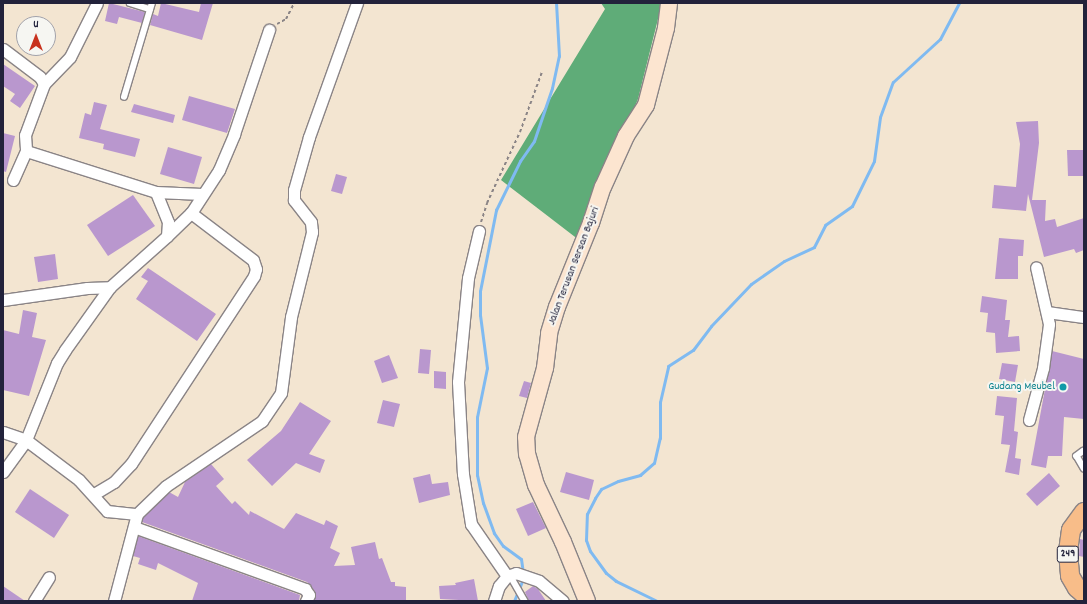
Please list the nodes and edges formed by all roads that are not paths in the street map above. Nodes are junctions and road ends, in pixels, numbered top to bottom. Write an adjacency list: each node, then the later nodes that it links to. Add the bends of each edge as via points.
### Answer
1 (97, 3): 8 (street, via 70,57)
2 (130, 3): 5 (lane)
3 (357, 3): 30 (street, via 309,137 294,190 294,200 311,222 312,232 291,317 281,393 262,421 166,486)
4 (669, 3): 41 (main road, Jalan Terusan Sersan Bajuri, via 666,28 646,105 626,136 603,187 557,306 549,333 545,368 526,437 527,454 536,485)
5 (151, 6): 9 (lane)
6 (269, 30): 13 (street, via 234,134 219,170)
7 (3, 49): 8 (street, via 40,77)
8 (44, 84): 10 (street, via 25,135)
9 (124, 97)
10 (26, 151): 11 (street); 12 (street)
11 (13, 180)
12 (156, 192): 13 (street); 16 (street, via 168,222)
13 (202, 194): 14 (street)
14 (191, 213): 16 (street); 28 (street, via 253,260 256,269 254,276 131,464 114,482)
15 (479, 231): 32 (street, via 468,278 458,382 463,474 471,524)
16 (168, 236): 18 (street)
17 (1036, 267): 20 (street)
18 (110, 287): 19 (street); 24 (street, via 57,363)
19 (3, 300)
20 (1047, 312): 21 (street); 22 (street, via 1049,324 1043,368)
21 (1084, 318)
22 (1029, 420)
23 (3, 432): 24 (street)
24 (26, 440): 27 (street); 28 (street)
25 (1084, 451): 26 (lane, via 1077,456)
26 (1084, 468)
27 (3, 472)
28 (94, 494): 30 (street, via 107,511)
29 (1084, 512): 34 (main road, 249, via 1071,530 1068,552 1070,576)
30 (136, 514): 31 (street)
31 (134, 527): 36 (street); 37 (street, via 305,589 309,595)
32 (509, 575): 38 (street, via 499,586); 39 (lane); 40 (street, via 524,574 539,581)
33 (48, 577): 35 (street)
34 (1079, 594)
35 (34, 601)
36 (114, 601)
37 (306, 601)
38 (494, 601)
39 (525, 601)
40 (563, 601)
41 (587, 601)

